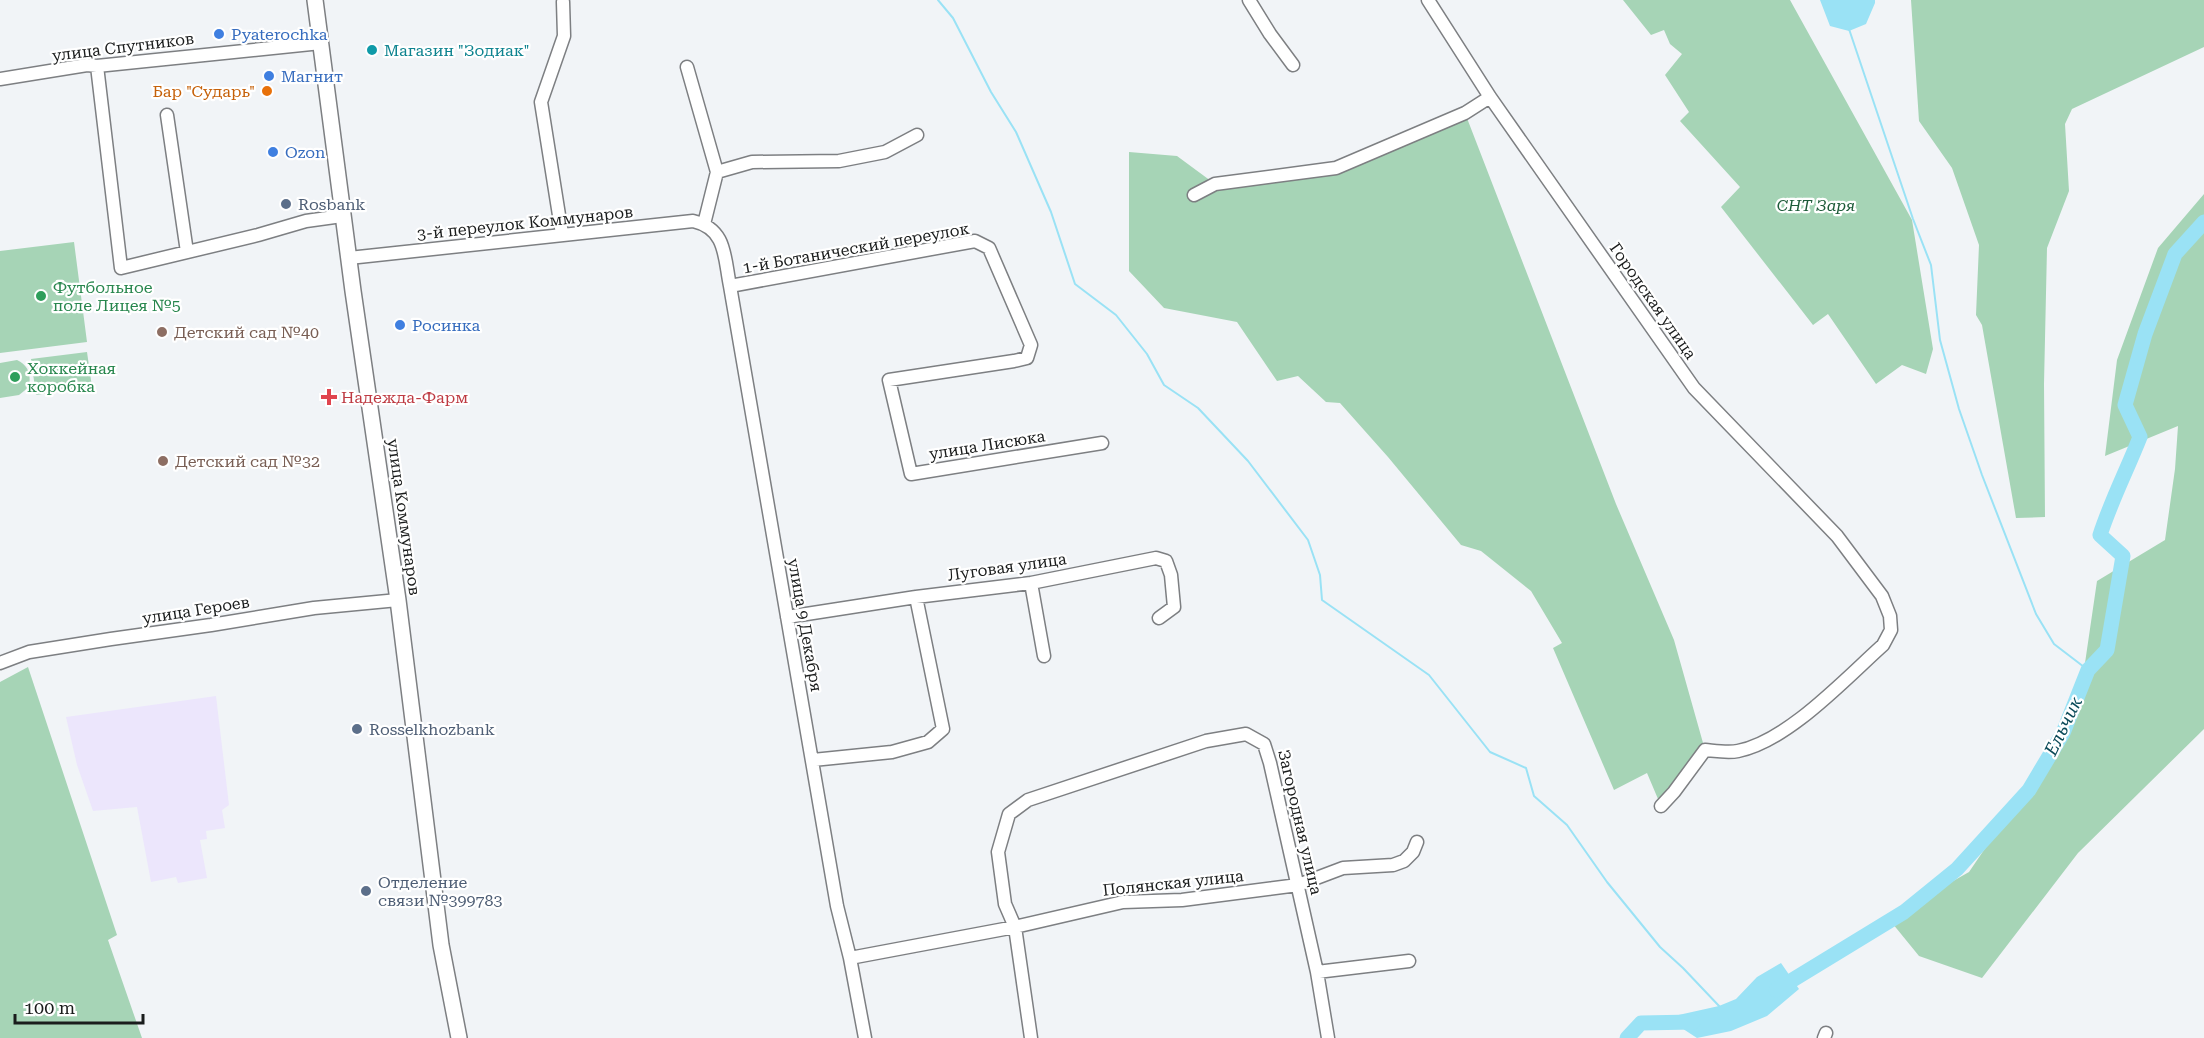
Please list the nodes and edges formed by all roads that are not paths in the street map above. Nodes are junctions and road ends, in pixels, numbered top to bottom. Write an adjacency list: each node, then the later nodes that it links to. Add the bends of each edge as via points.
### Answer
1 (315, 0): 5 (main road, улица Коммунаров)
2 (1249, 0): 6 (street)
3 (1428, 0): 10 (street, Городская улица)
4 (563, 2): 17 (street, via 564,36 541,102)
5 (321, 43): 7 (street, улица Спутников); 15 (main road, улица Коммунаров)
6 (1293, 65)
7 (97, 66): 9 (street, улица Спутников); 18 (street, via 121,268)
8 (687, 67): 13 (street)
9 (0, 80)
10 (1490, 97): 14 (street, via 1464,113 1336,168 1215,184); 31 (street, Городская улица, via 1694,388 1837,536 1882,596 1890,616 1891,630 1883,645 1792,726 1754,747 1706,750)
11 (167, 115): 18 (street)
12 (917, 135): 13 (street, via 885,152 839,161 752,162)
13 (717, 172): 16 (street)
14 (1194, 195)
15 (342, 216): 18 (street, via 306,221); 19 (main road, улица Коммунаров)
16 (704, 224): 17 (street, 3-й переулок Коммунаров, via 693,221); 20 (street, улица 9 Декабря, via 720,238)
17 (562, 234): 19 (street, 3-й переулок Коммунаров)
18 (187, 252)
19 (349, 258): 25 (main road, улица Коммунаров)
20 (730, 286): 21 (street, 1-й Ботанический переулок, via 975,242 988,248); 26 (street, улица 9 Декабря)
21 (1031, 345): 22 (street, улица Лисюка, via 1027,358 889,380 911,474)
22 (1102, 443)
23 (1031, 583): 24 (street, Луговая улица); 27 (street, Луговая улица, via 1156,558 1166,561 1174,607); 28 (street)
24 (916, 597): 26 (street, Луговая улица); 30 (street, via 943,729 928,742 891,752)
25 (398, 600): 29 (street, улица Героев, via 314,608 111,639 29,652); 38 (main road, улица Коммунаров, via 441,945)
26 (787, 617): 30 (street, улица 9 Декабря)
27 (1159, 618)
28 (1044, 656)
29 (0, 663)
30 (813, 760): 35 (street, улица 9 Декабря, via 837,906)
31 (1661, 806)
32 (1417, 842): 33 (street, Полянская улица, via 1404,861 1393,865 1342,868)
33 (1298, 885): 34 (street, Полянская улица, via 1182,900 1124,902); 34 (street, Загородная улица, via 1264,744 1246,734 1206,741 1028,800 1009,814 998,852 1005,904); 37 (street, Загородная улица)
34 (1016, 927): 35 (street, Полянская улица); 40 (street)
35 (850, 958): 39 (street, улица 9 Декабря)
36 (1408, 961): 37 (street)
37 (1317, 972): 41 (street, Загородная улица)
38 (459, 1038)
39 (865, 1038)
40 (1031, 1038)
41 (1328, 1038)

